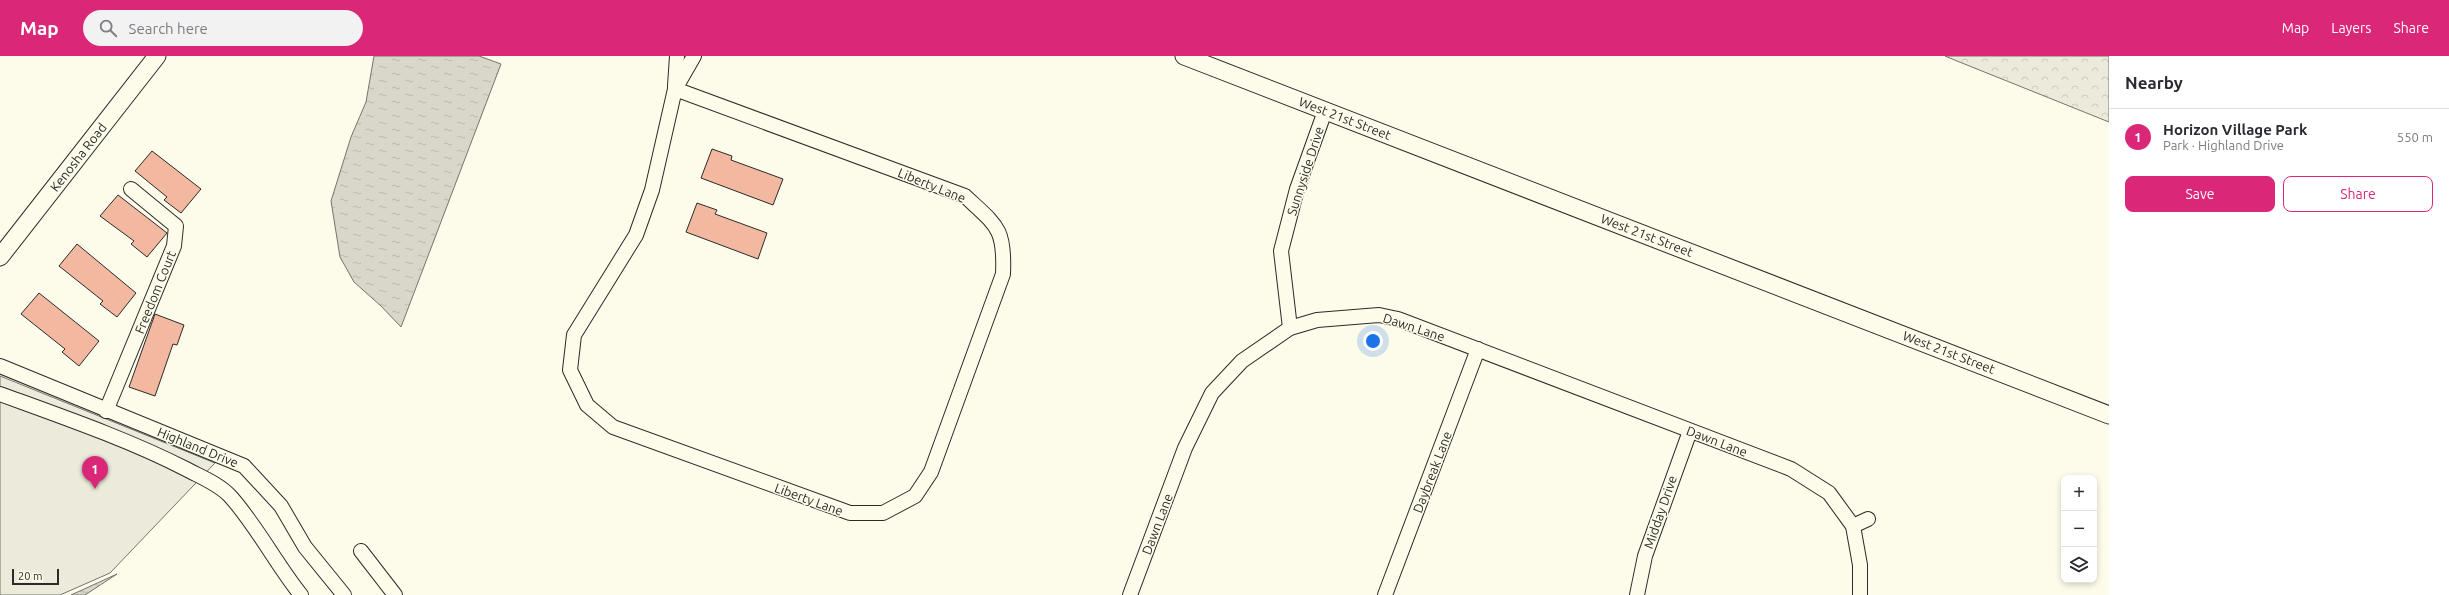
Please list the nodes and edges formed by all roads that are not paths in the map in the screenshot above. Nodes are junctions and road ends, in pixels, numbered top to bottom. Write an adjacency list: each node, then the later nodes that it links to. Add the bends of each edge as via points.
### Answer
1 (157, 56): 8 (street, Kenosha Road)
2 (677, 56): 5 (street, Liberty Lane)
3 (694, 56): 5 (street, Liberty Lane)
4 (1184, 56): 6 (street, West 21st Street)
5 (675, 89): 5 (street, Liberty Lane, via 652,190 636,235 574,335 570,370 587,405 613,427 850,513 883,513 915,496 931,472 1003,274 1004,247 996,224 965,196)
6 (1325, 111): 9 (street, Sunnyside Drive, via 1296,188 1281,251); 14 (street, West 21st Street)
7 (132, 188): 13 (street, Freedom Court, via 176,226 174,246)
8 (0, 257)
9 (1290, 328): 10 (street, Dawn Lane, via 1317,320 1379,315 1398,319); 22 (street, Dawn Lane, via 1242,360 1212,393 1185,448)
10 (1478, 349): 15 (street, Dawn Lane); 23 (street, Daybreak Lane)
11 (0, 366): 13 (street, Highland Drive)
12 (0, 394): 19 (street, Highland Drive, via 159,455 214,483 229,495)
13 (106, 410): 20 (street, Highland Drive, via 244,466 281,506 304,547)
14 (2109, 415)
15 (1690, 431): 17 (street, Dawn Lane, via 1791,469 1829,493); 24 (street, Midday Drive, via 1645,556)
16 (1868, 519): 17 (street)
17 (1853, 526): 25 (street, via 1860,565)
18 (361, 551): 21 (street)
19 (301, 595)
20 (344, 595)
21 (395, 595)
22 (1130, 595)
23 (1385, 595)
24 (1637, 595)
25 (1860, 595)

